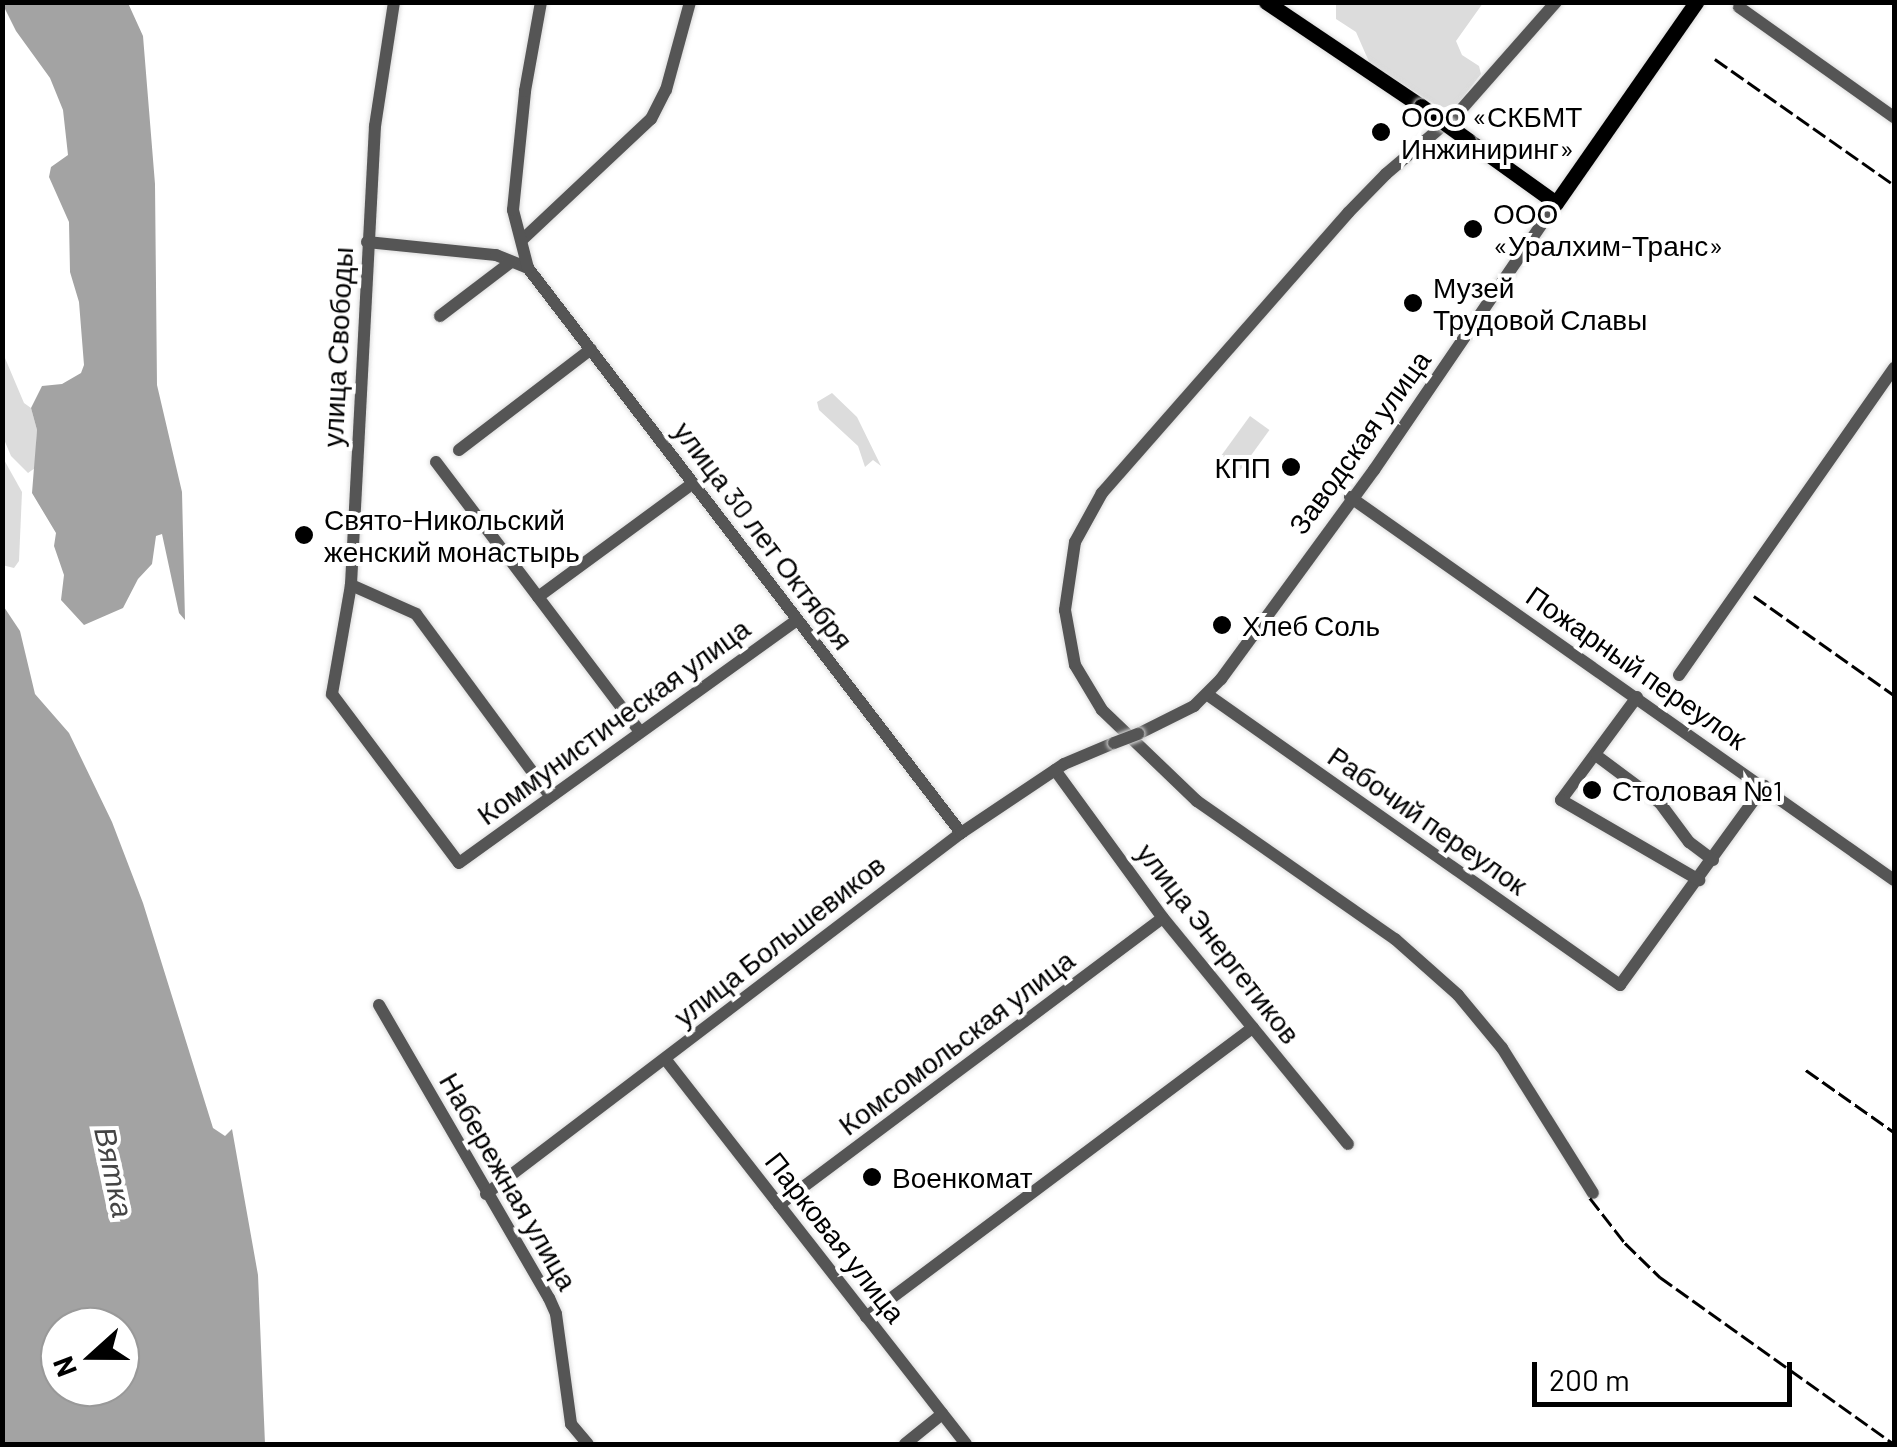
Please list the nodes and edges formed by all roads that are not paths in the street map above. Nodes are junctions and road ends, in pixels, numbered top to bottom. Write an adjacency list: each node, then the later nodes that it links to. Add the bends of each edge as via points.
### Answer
1 (394, 2): 11 (street, улица Свободы, via 375,126)
2 (541, 2): 10 (street, via 513,210)
3 (690, 2): 10 (street, via 651,120)
4 (1266, 2): 9 (main road, bridge)
5 (1556, 2): 43 (street, via 1459,112 1348,213 1102,494 1075,542 1064,610 1075,665 1102,710 1197,801 1395,939 1450,988 1507,1056)
6 (1696, 2): 9 (main road, Заводская улица)
7 (1739, 7): 8 (street)
8 (1894, 117)
9 (1556, 204): 20 (street, Заводская улица)
10 (524, 240): 13 (street)
11 (367, 242): 12 (street); 21 (street, улица Свободы)
12 (510, 262): 13 (street); 14 (street)
13 (528, 268): 15 (street, улица 30 лет Октября)
14 (440, 316)
15 (591, 350): 17 (street); 19 (street, улица 30 лет Октября)
16 (1893, 373): 24 (street)
17 (459, 450)
18 (436, 462): 22 (street)
19 (694, 484): 22 (street); 23 (street, улица 30 лет Октября)
20 (1350, 497): 25 (street, Заводская улица); 26 (street, Пожарный переулок)
21 (351, 586): 32 (street, via 416,614); 35 (street, улица Свободы, via 332,694)
22 (538, 597): 27 (street)
23 (797, 620): 27 (street, Коммунистическая улица); 33 (street, улица 30 лет Октября)
24 (1679, 675)
25 (1208, 695): 28 (street, Заводская улица, bridge, via 1180,715); 36 (street, Рабочий переулок, via 1620,985)
26 (1637, 697): 29 (street); 31 (street, Пожарный переулок)
27 (640, 732): 32 (street, Коммунистическая улица)
28 (1114, 743): 30 (street, улица Большевиков)
29 (1596, 756): 34 (street, via 1660,803); 36 (street, via 1561,800)
30 (1055, 770): 33 (street, улица Большевиков); 38 (street, улица Энергетиков)
31 (1764, 786): 34 (street); 37 (street, Пожарный переулок)
32 (550, 796): 35 (street, Коммунистическая улица)
33 (961, 833): 41 (street, улица Большевиков)
34 (1713, 860): 36 (street)
35 (459, 863)
36 (1699, 880)
37 (1894, 880)
38 (1162, 918): 40 (street, улица Энергетиков); 45 (street, Комсомольская улица)
39 (379, 1005): 44 (street, Набережная улица)
40 (1254, 1028): 42 (street, улица Энергетиков); 46 (street)
41 (666, 1060): 44 (street, улица Большевиков); 45 (street, Парковая улица)
42 (1348, 1144)
43 (1593, 1193)
44 (486, 1194): 48 (street, Набережная улица, via 550,1298 570,1424)
45 (779, 1205): 46 (street, Парковая улица)
46 (866, 1317): 47 (street, Парковая улица)
47 (942, 1414): 49 (street); 50 (street, Парковая улица)
48 (588, 1444)
49 (905, 1444)
50 (966, 1444)

